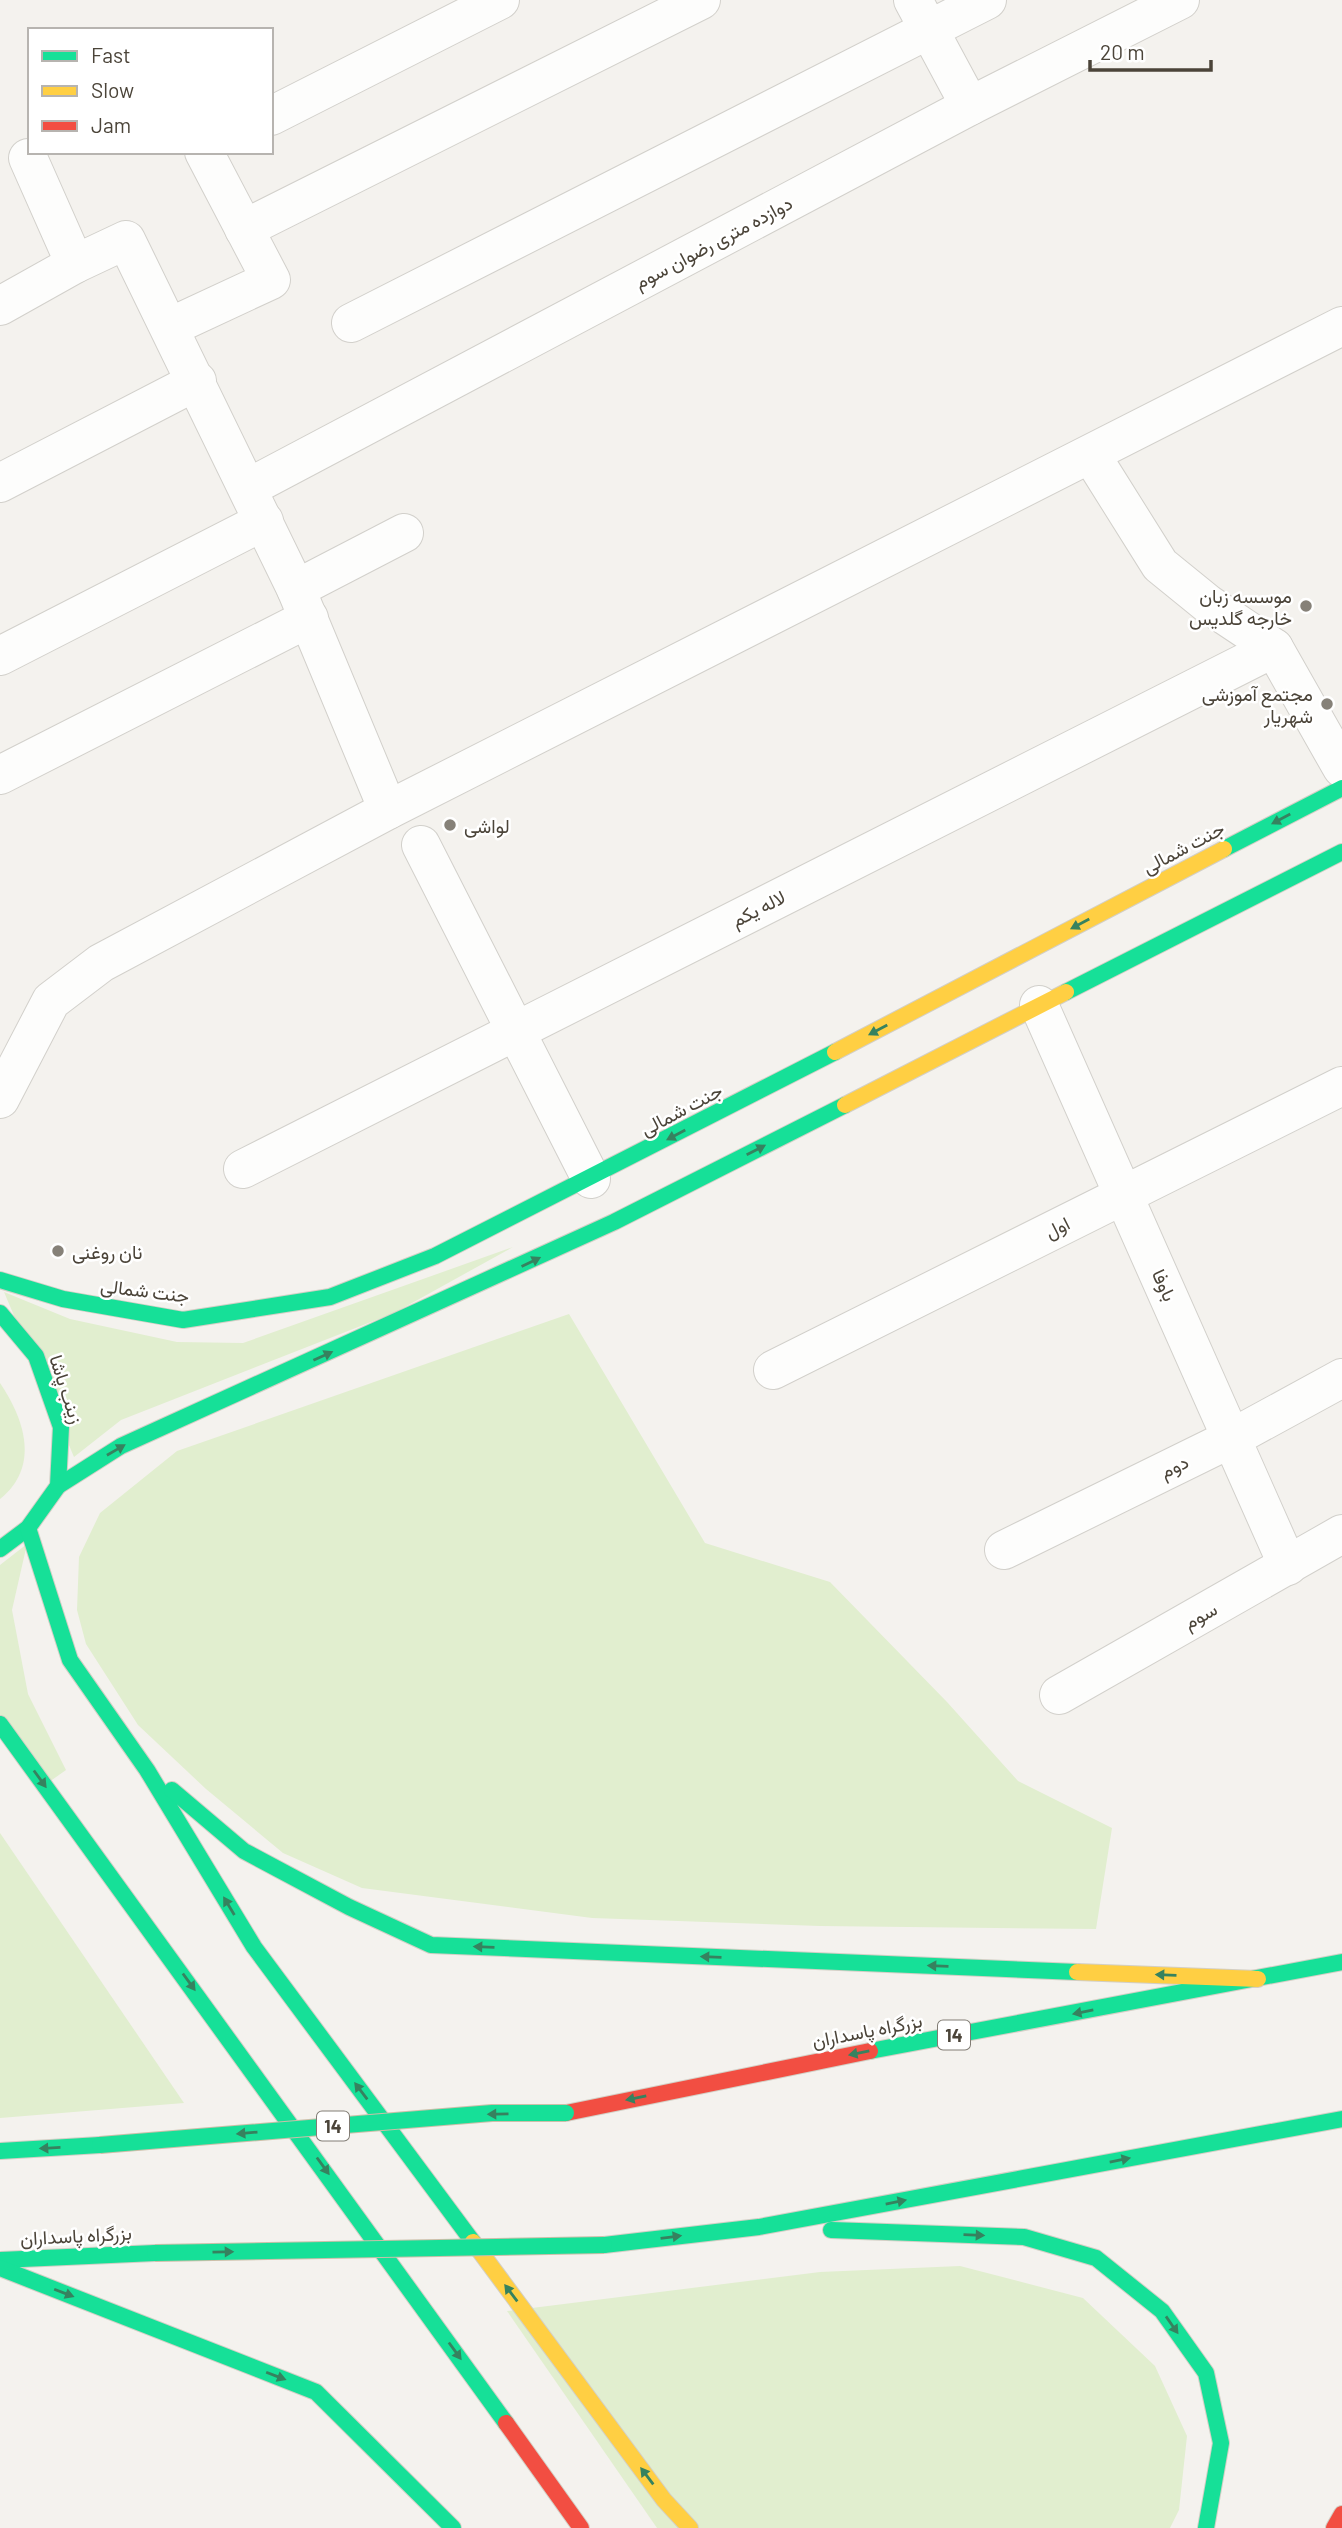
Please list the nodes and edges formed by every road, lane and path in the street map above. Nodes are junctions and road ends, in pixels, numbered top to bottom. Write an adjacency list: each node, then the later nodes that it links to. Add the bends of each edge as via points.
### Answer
1 (500, 0): 7 (street)
2 (701, 0): 10 (street)
3 (987, 0): 5 (street)
4 (1180, 0): 6 (street, دوازده متری رضوان سوم)
5 (921, 15): 6 (street); 13 (street)
6 (970, 106): 19 (street, دوازده متری رضوان سوم)
7 (273, 115)
8 (205, 154): 10 (street)
9 (28, 158): 11 (street)
10 (244, 229): 15 (street, via 271,280)
11 (75, 264): 12 (street); 15 (street, via 126,240)
12 (0, 306)
13 (351, 323)
14 (1342, 326): 17 (street)
15 (170, 327): 16 (street)
16 (197, 381): 18 (street); 19 (street)
17 (1091, 455): 22 (street, via 1160,565); 27 (street)
18 (0, 483)
19 (256, 504): 21 (street); 23 (street, دوازده متری رضوان سوم)
20 (404, 533): 21 (street)
21 (303, 604): 25 (street); 27 (street)
22 (1274, 648): 24 (street); 31 (street, لاله یکم)
23 (0, 656)
24 (1342, 768)
25 (0, 775)
26 (1342, 788): 35 (main road, جنت شمالی, one-way to 35)
27 (388, 810): 33 (street, via 101,962 51,1001)
28 (421, 845): 31 (street)
29 (1342, 852): 30 (main road)
30 (1039, 1005): 36 (street, باوفا); 42 (main road, one-way to 30, via 121,1446 614,1223)
31 (516, 1030): 34 (street, لاله یکم); 35 (street)
32 (1342, 1086): 36 (street, اول)
33 (0, 1099)
34 (243, 1169)
35 (592, 1179): 37 (main road, جنت شمالی, via 435,1256 330,1297 183,1320 63,1299)
36 (1125, 1194): 39 (street, اول); 41 (street, باوفا)
37 (0, 1280)
38 (0, 1313): 42 (main road, زینب پاشا, via 36,1356 61,1427)
39 (773, 1370)
40 (1342, 1378): 41 (street, دوم)
41 (1232, 1438): 46 (street, دوم); 47 (street, باوفا)
42 (58, 1486): 43 (main road)
43 (28, 1528): 45 (main road); 50 (main road, via 70,1660)
44 (1342, 1534): 47 (street, سوم)
45 (0, 1549)
46 (1003, 1550)
47 (1288, 1566): 48 (street, سوم)
48 (1059, 1695)
49 (0, 1724): 60 (main road, one-way to 60)
50 (147, 1770): 52 (main road, one-way to 50, via 431,1945 244,1851); 61 (main road, one-way to 50, via 664,2500 254,1947)
51 (1342, 1962): 52 (main road, بزرگراه پاسداران / 14)
52 (1258, 1979): 54 (main road, بزرگراه پاسداران / 14, one-way to 54, bridge, via 742,2075 566,2113 492,2113)
53 (1342, 2119): 55 (main road, one-way to 53)
54 (0, 2151)
55 (759, 2227): 56 (main road, بزرگراه پاسداران, one-way to 55, bridge, via 604,2245); 62 (main road, one-way to 62, via 1024,2237 1096,2258 1163,2311 1206,2373 1221,2443)
56 (0, 2260)
57 (0, 2269): 59 (main road, one-way to 59, via 316,2392)
58 (1342, 2514): 63 (main road)
59 (453, 2528)
60 (581, 2528)
61 (690, 2528)
62 (1206, 2528)
63 (1334, 2528)

